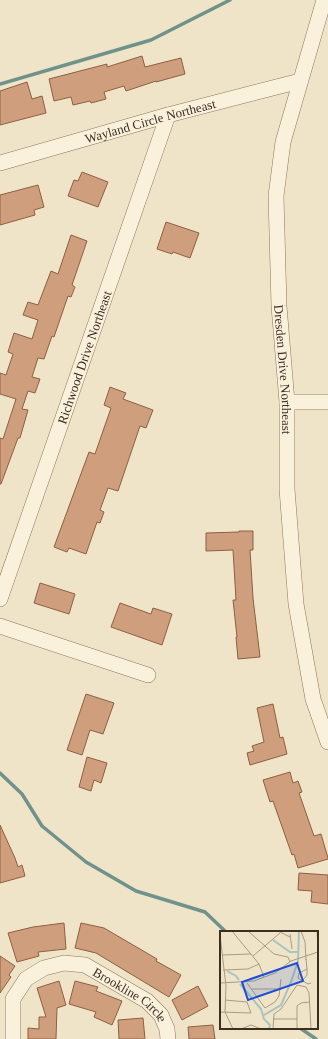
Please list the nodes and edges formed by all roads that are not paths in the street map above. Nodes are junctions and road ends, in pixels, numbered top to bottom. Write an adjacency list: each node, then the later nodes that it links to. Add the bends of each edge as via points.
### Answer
1 (324, 0): 2 (street, Dresden Drive Northeast)
2 (300, 80): 3 (street, Wayland Circle Northeast); 5 (street, Dresden Drive Northeast, via 282,142 276,196 279,306)
3 (168, 115): 4 (street, Wayland Circle Northeast); 7 (street, Richwood Drive Northeast)
4 (0, 163)
5 (286, 402): 6 (street); 10 (street, Dresden Drive Northeast, via 287,490 296,604 313,699)
6 (328, 402)
7 (0, 599)
8 (0, 626): 9 (street)
9 (148, 675)
10 (328, 742)
11 (13, 1039): 12 (street, Brookline Circle, via 12,999 26,978 44,968 64,963 85,965 147,1001 161,1014)
12 (168, 1039)

